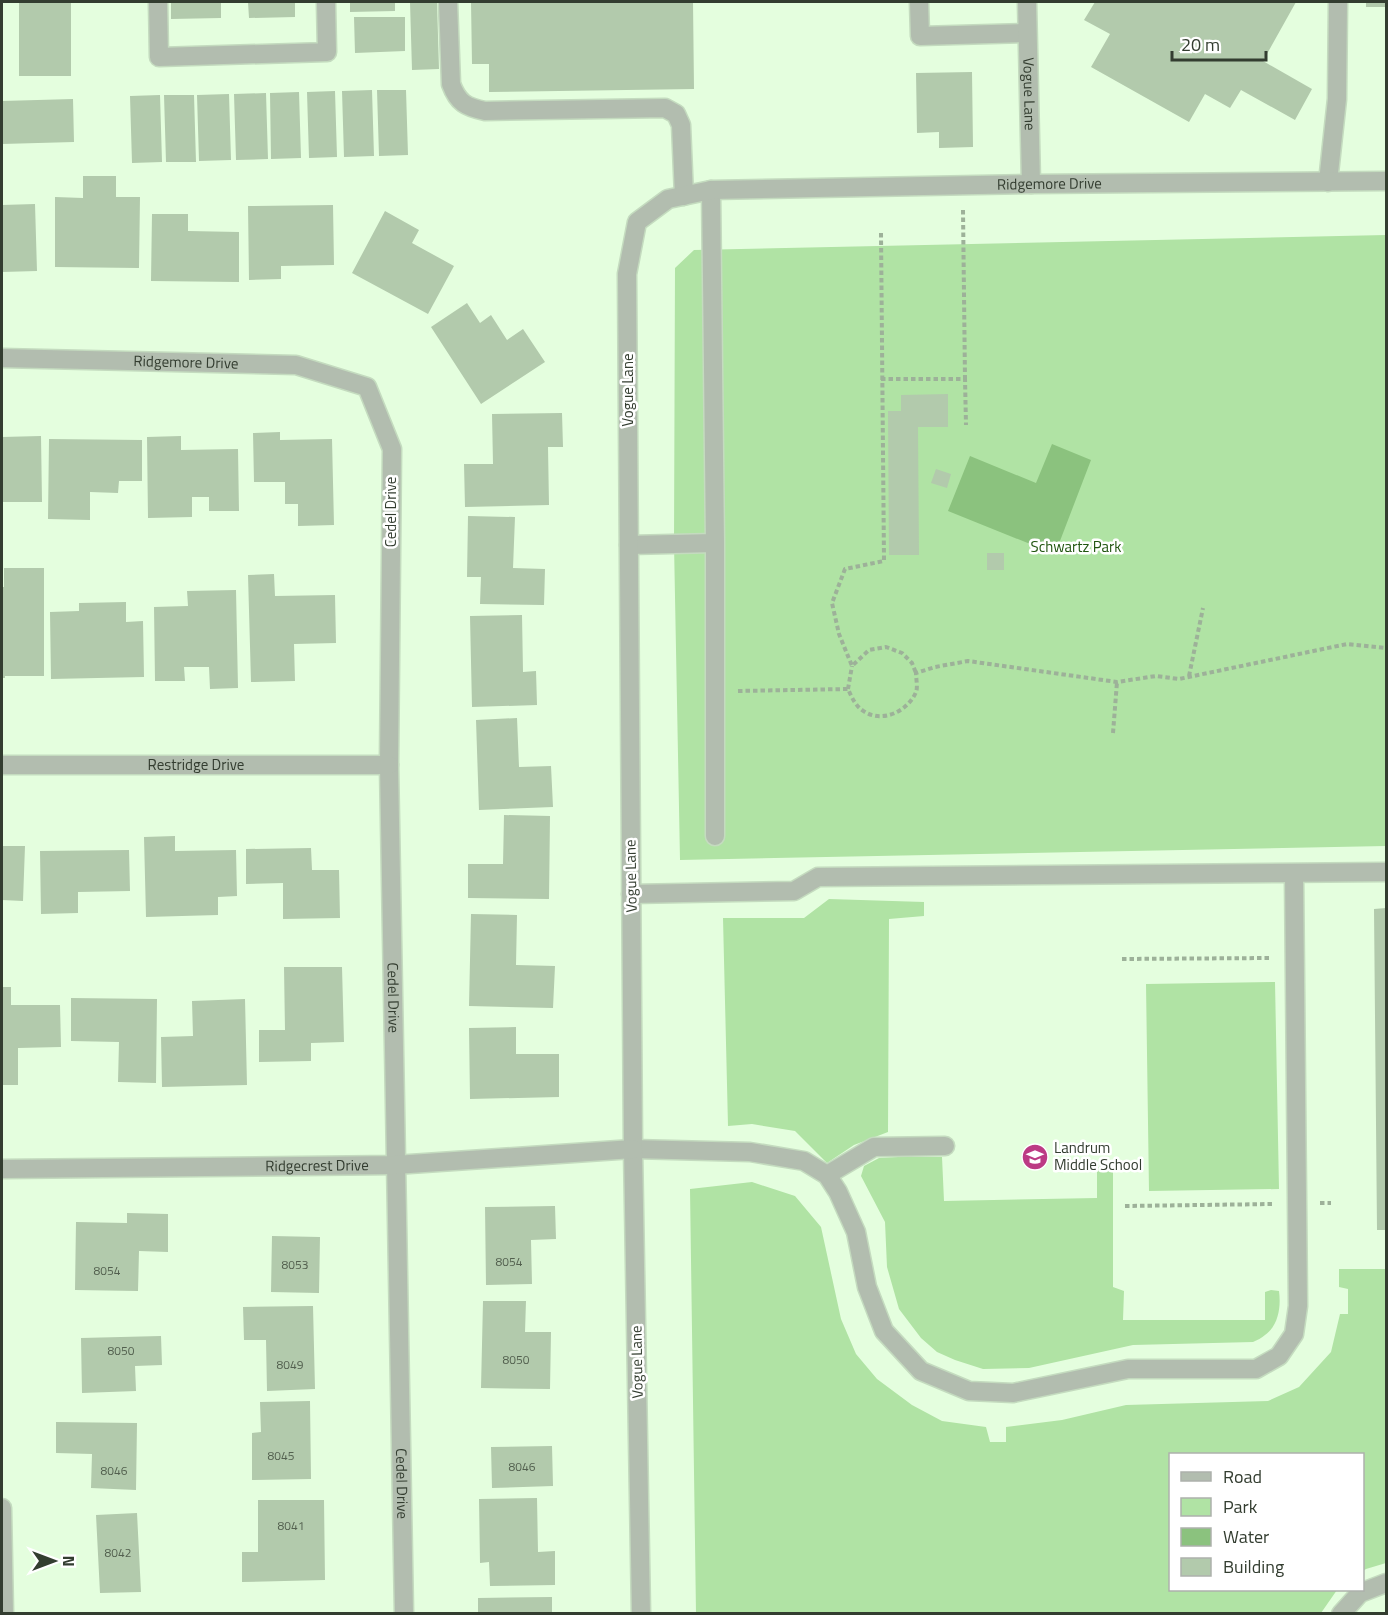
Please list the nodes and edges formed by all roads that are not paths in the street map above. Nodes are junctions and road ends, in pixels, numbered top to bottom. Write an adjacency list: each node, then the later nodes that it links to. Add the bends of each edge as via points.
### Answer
1 (158, 2): 2 (street, via 159,57 327,52)
2 (326, 2)
3 (448, 2): 12 (street, via 451,84 459,100 485,111 665,108 676,114 681,125)
4 (919, 2): 7 (street, via 920,36)
5 (1027, 2): 7 (street, Vogue Lane)
6 (1338, 2): 9 (street, via 1337,99)
7 (1028, 33): 10 (street, Vogue Lane)
8 (1386, 181): 9 (street, Ridgemore Drive)
9 (1328, 182): 10 (street, Ridgemore Drive)
10 (1031, 184): 11 (street, Ridgemore Drive)
11 (711, 190): 12 (street, Vogue Lane); 15 (street)
12 (684, 196): 16 (street, Vogue Lane, via 668,199 637,222 627,274)
13 (2, 358): 14 (street, Ridgemore Drive, via 296,365)
14 (367, 387): 18 (street, Cedel Drive, via 392,449)
15 (715, 543): 16 (street); 19 (street)
16 (629, 544): 22 (street, Vogue Lane)
17 (2, 765): 18 (street, Restridge Drive)
18 (389, 765): 25 (street, Cedel Drive)
19 (715, 836)
20 (1386, 872): 21 (street)
21 (1294, 873): 22 (street, via 818,877 794,891); 27 (street, via 1298,1306 1294,1334 1278,1356 1256,1369 1128,1369 1013,1394 969,1391 921,1371 884,1331 867,1287 856,1232)
22 (632, 894): 24 (street, Vogue Lane)
23 (945, 1146): 27 (street, via 874,1147)
24 (633, 1149): 25 (street, Ridgecrest Drive); 27 (street, Ridgecrest Drive, via 750,1152 804,1161); 32 (street, Vogue Lane)
25 (396, 1166): 26 (street, Ridgecrest Drive); 31 (street, Cedel Drive)
26 (2, 1170)
27 (827, 1175)
28 (2, 1508): 30 (street)
29 (1386, 1583): 33 (street, via 1360,1593)
30 (4, 1614)
31 (404, 1614)
32 (641, 1614)
33 (1341, 1614)

